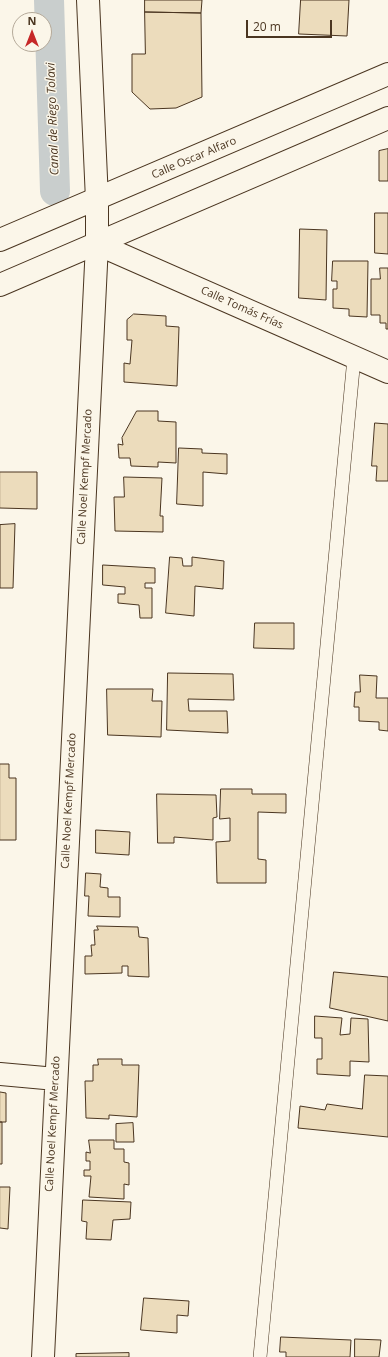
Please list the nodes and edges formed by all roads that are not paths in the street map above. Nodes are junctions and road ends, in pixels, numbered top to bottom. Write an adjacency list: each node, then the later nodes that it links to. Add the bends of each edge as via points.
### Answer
1 (88, 0): 4 (street, Calle Noel Kempf Mercado)
2 (388, 74): 4 (street, Calle Oscar Alfaro)
3 (388, 118): 6 (street)
4 (97, 200): 5 (street, Calle Oscar Alfaro); 6 (street, Calle Noel Kempf Mercado)
5 (0, 240)
6 (97, 244): 7 (street); 8 (street, Calle Tomás Frías); 11 (street, Calle Noel Kempf Mercado)
7 (0, 285)
8 (354, 358): 9 (street, Calle Tomás Frías); 13 (lane)
9 (388, 372)
10 (0, 1074): 11 (street)
11 (56, 1079): 12 (street, Calle Noel Kempf Mercado)
12 (43, 1357)
13 (260, 1357)

